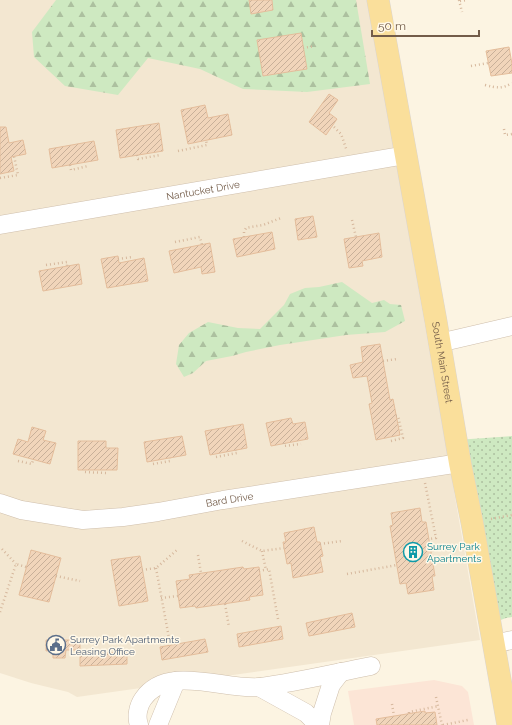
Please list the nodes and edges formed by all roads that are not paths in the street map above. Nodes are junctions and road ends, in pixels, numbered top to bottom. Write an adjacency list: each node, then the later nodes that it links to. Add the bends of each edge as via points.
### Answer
1 (378, 0): 2 (main road, South Main Street)
2 (406, 156): 3 (street, Nantucket Drive); 6 (main road, South Main Street)
3 (0, 224)
4 (512, 317): 5 (street)
5 (505, 328): 6 (street)
6 (439, 343): 7 (main road, South Main Street)
7 (460, 463): 8 (street, Bard Drive, via 123,517 83,520 21,510); 9 (main road, South Main Street)
8 (0, 503)
9 (502, 642): 17 (main road, South Main Street)
10 (371, 666): 11 (street)
11 (341, 672): 13 (street); 16 (street, via 331,685)
12 (176, 681): 13 (street, via 193,680); 14 (street, via 162,684 147,692 139,705); 15 (street)
13 (259, 687): 16 (street, via 306,713)
14 (139, 725)
15 (158, 725)
16 (319, 725)
17 (508, 725)

